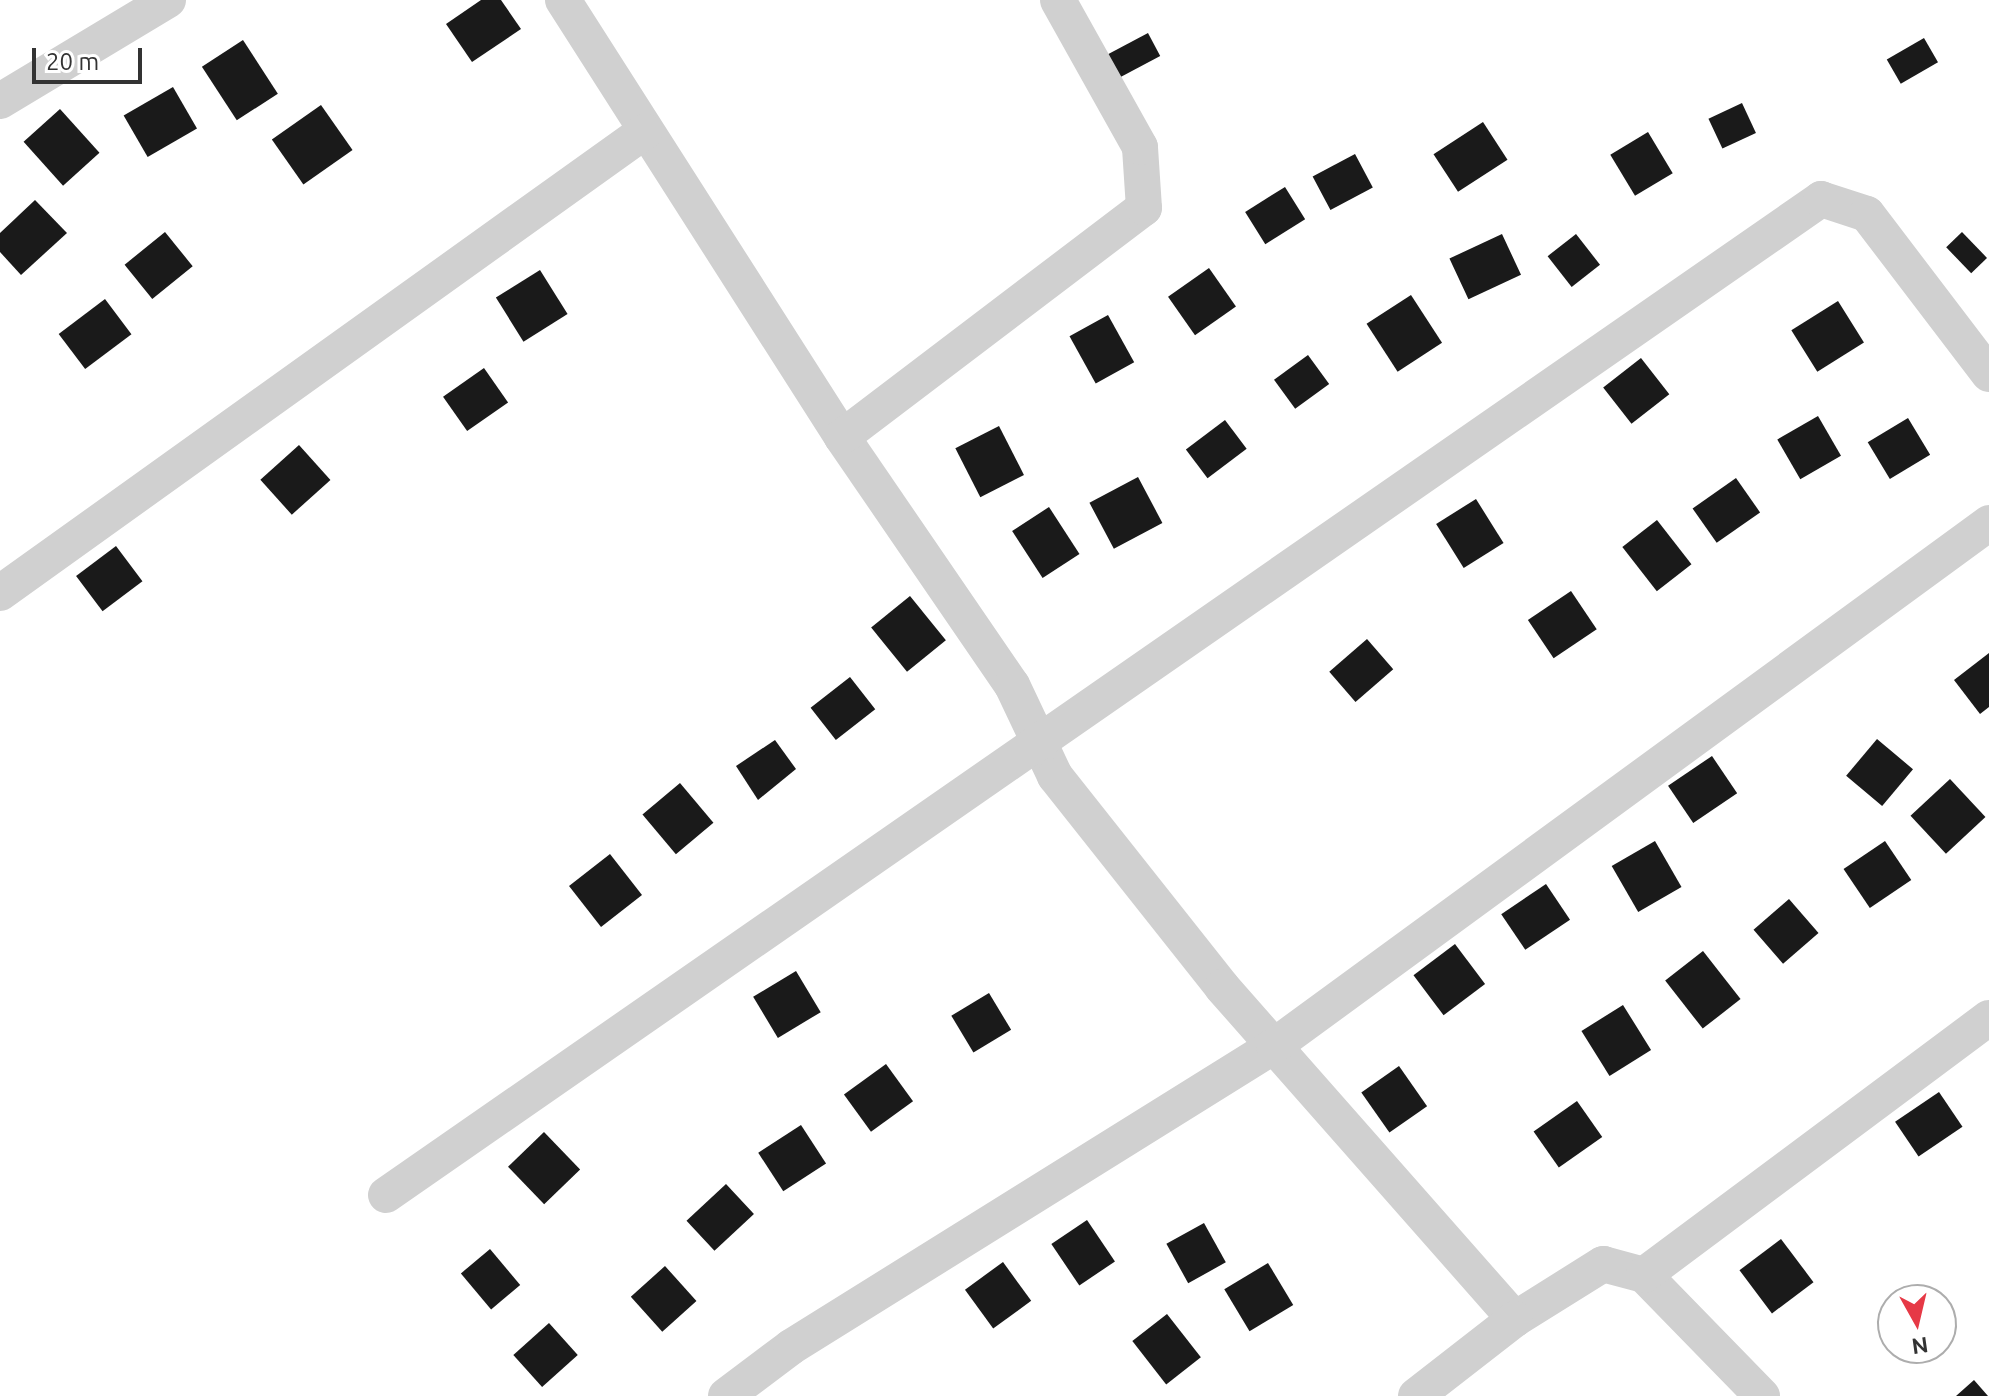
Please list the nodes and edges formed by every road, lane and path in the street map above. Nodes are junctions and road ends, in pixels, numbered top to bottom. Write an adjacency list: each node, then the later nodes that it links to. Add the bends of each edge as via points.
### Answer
1 (168, 0): 4 (street)
2 (563, 0): 5 (street)
3 (1058, 0): 7 (street, via 1140,147 1144,208)
4 (0, 101)
5 (645, 131): 7 (street); 9 (street)
6 (1989, 374): 10 (street, via 1867,214 1821,199)
7 (842, 437): 10 (street, via 1012,685)
8 (1989, 523): 12 (street)
9 (0, 593)
10 (1040, 745): 12 (street, via 1055,776); 13 (street)
11 (1989, 1018): 14 (street)
12 (1274, 1046): 15 (street); 16 (street, via 791,1347)
13 (386, 1195)
14 (1644, 1275): 15 (street, via 1603,1264); 18 (street)
15 (1515, 1319): 17 (street)
16 (726, 1396)
17 (1416, 1396)
18 (1762, 1396)

